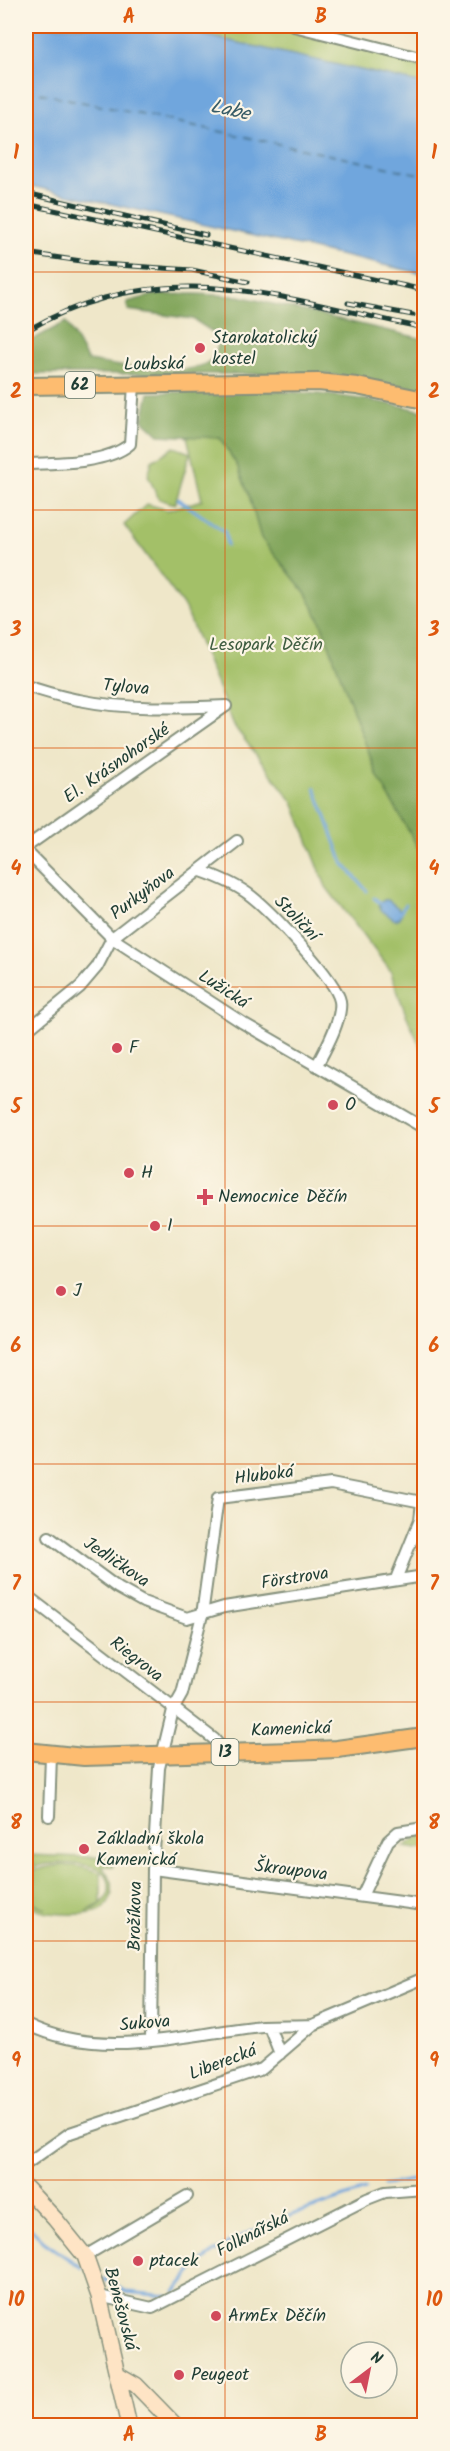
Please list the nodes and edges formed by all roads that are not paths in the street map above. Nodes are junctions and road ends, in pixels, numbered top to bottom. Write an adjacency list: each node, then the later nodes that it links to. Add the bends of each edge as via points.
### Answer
1 (294, 26): 2 (street)
2 (424, 60)
3 (134, 384): 4 (main road, Loubská / 62); 5 (main road, Loubská / 62, via 318,382); 6 (street, via 130,444 124,449 74,462)
4 (26, 386)
5 (424, 400)
6 (26, 464)
7 (26, 686): 8 (street, Tylova, via 79,700 127,706)
8 (226, 706): 10 (street, El. Krásnohorské)
9 (237, 841): 11 (street, Purkyňova)
10 (26, 849): 12 (street, Lužická)
11 (201, 871): 12 (street, Purkyňova); 14 (street, Stoliční, via 250,895 333,982 340,1000 339,1013)
12 (112, 938): 13 (street, Purkyňova, via 97,967 80,987); 14 (street, Lužická, via 243,1023)
13 (26, 1031)
14 (317, 1065): 15 (street, Lužická)
15 (424, 1128)
16 (49, 1537): 20 (street, Jedličkova, via 142,1602 187,1618)
17 (424, 1576): 18 (street, Förstrova)
18 (396, 1579): 20 (street, Förstrova); 20 (street, Hluboká, via 420,1520 422,1502 331,1484 218,1498)
19 (26, 1595): 21 (street, Riegrova)
20 (202, 1615): 21 (street, Hluboká, via 182,1694)
21 (173, 1710): 24 (street, Riegrova, via 214,1739); 26 (street, Hluboká)
22 (424, 1737): 24 (main road, Kamenická / 13, via 335,1749)
23 (26, 1751): 25 (main road, Kamenická / 13)
24 (225, 1752): 26 (main road, Kamenická / 13)
25 (51, 1755): 26 (main road, Kamenická / 13); 27 (street)
26 (164, 1755): 29 (street, Brožíkova, via 159,1768)
27 (49, 1816)
28 (424, 1828): 30 (street, via 398,1832 388,1841)
29 (153, 1869): 30 (street, Škroupova); 36 (street, Brožíkova)
30 (362, 1896): 31 (street, Škroupova)
31 (424, 1905)
32 (424, 1978): 34 (street, Liberecká)
33 (26, 2024): 36 (street, Sukova, via 81,2040)
34 (313, 2025): 35 (street, Sukova); 37 (street, Liberecká)
35 (269, 2026): 36 (street, Sukova); 37 (street)
36 (151, 2041)
37 (280, 2054): 38 (street, Liberecká, via 262,2069 70,2133)
38 (26, 2164)
39 (26, 2188): 42 (main road, Benešovská)
40 (424, 2189): 43 (street, Folknářská, via 385,2192 367,2199 153,2308)
41 (187, 2196): 42 (street)
42 (85, 2256): 43 (main road, Benešovská)
43 (99, 2296): 44 (main road, Benešovská)
44 (117, 2374): 45 (main road, Benešovská); 46 (main road, via 136,2385)
45 (129, 2426)
46 (176, 2426)

